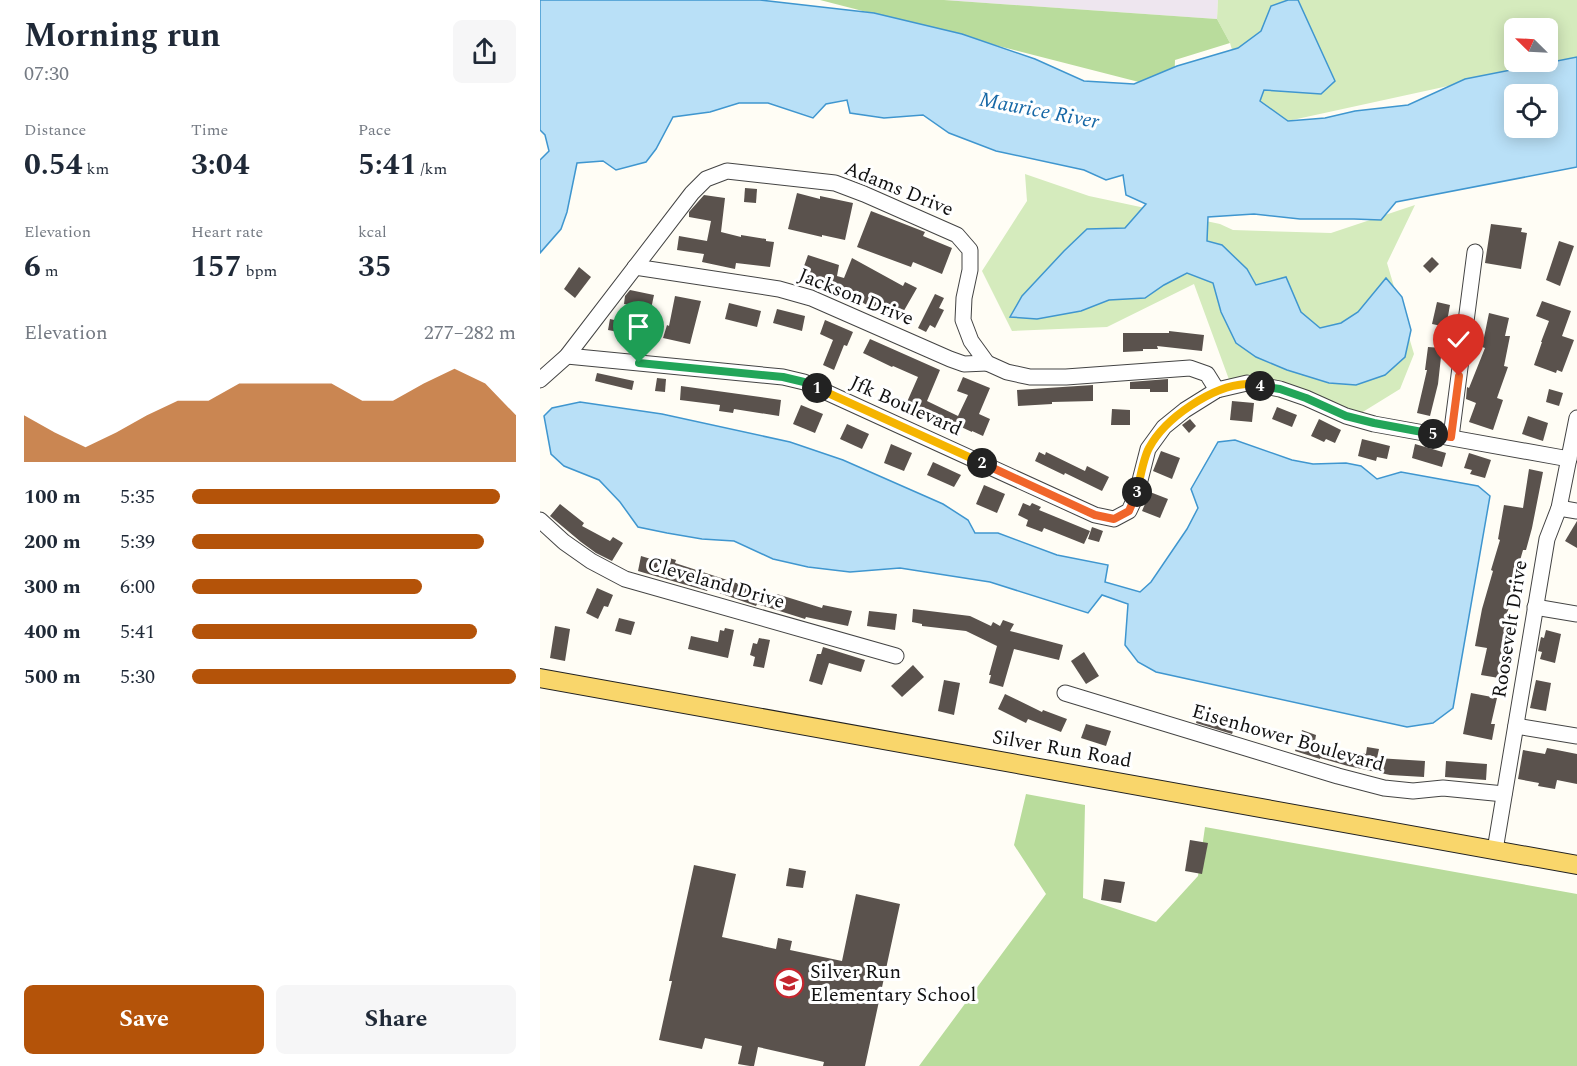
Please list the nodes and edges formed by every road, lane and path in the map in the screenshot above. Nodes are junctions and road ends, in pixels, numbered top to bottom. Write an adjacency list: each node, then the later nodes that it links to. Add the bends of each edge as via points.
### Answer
1 (1475, 252): 8 (street)
2 (635, 267): 3 (street, Adams Drive); 4 (street, Jackson Drive, via 779,289 812,298 964,364); 4 (street, Adams Drive, via 705,179 727,171 835,183 957,235 970,250 963,320)
3 (567, 356): 5 (street, Adams Drive); 6 (street, Jfk Boulevard, via 804,382 1095,515 1114,519 1129,511 1148,449 1164,427)
4 (987, 363): 6 (street, via 1030,377 1190,368 1208,374)
5 (540, 380)
6 (1216, 390): 8 (street, Jfk Boulevard, via 1247,383 1280,389 1346,416)
7 (1577, 418): 9 (street, Roosevelt Drive)
8 (1451, 437): 9 (street, Jfk Boulevard)
9 (1569, 459): 10 (street, Roosevelt Drive)
10 (1559, 508): 11 (street); 13 (street, Roosevelt Drive, via 1547,539)
11 (1577, 511)
12 (540, 520): 15 (street, Cleveland Drive, via 591,561 625,579)
13 (1535, 607): 14 (street); 18 (street, Roosevelt Drive)
14 (1577, 615)
15 (896, 656)
16 (540, 678): 21 (main road, Silver Run Road)
17 (1065, 693): 20 (street, Eisenhower Boulevard, via 1384,788)
18 (1516, 726): 19 (street); 20 (street, Roosevelt Drive)
19 (1577, 736)
20 (1504, 794): 21 (street, Roosevelt Drive)
21 (1495, 850): 22 (main road, Silver Run Road)
22 (1577, 865)

